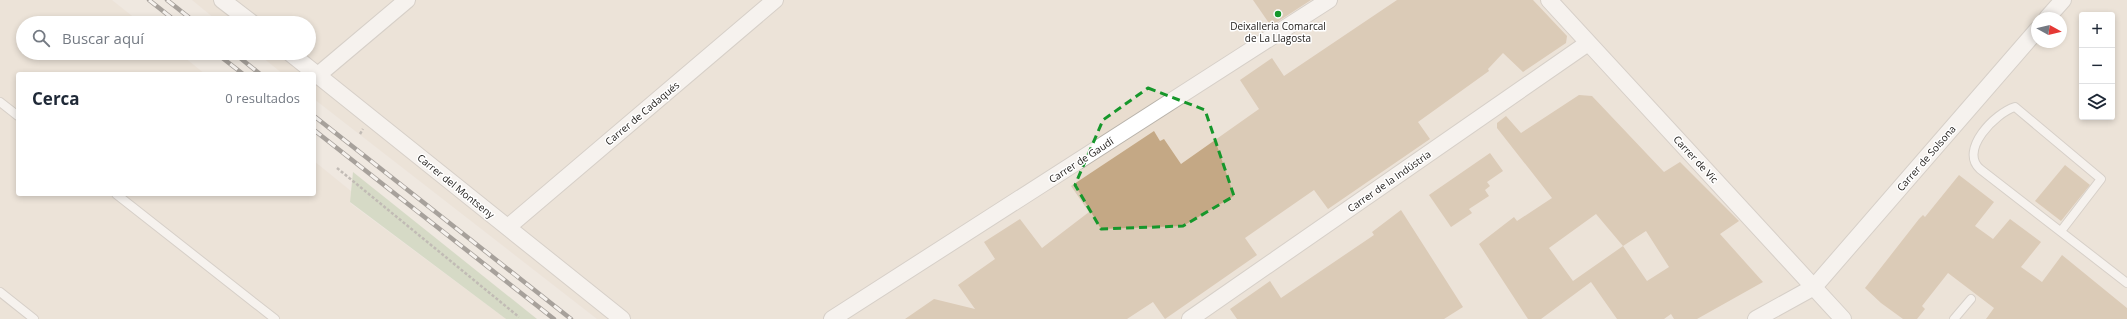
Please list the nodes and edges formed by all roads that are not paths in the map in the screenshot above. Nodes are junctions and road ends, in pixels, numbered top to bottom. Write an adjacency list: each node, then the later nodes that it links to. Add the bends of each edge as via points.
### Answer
1 (222, 0): 8 (street)
2 (407, 0): 13 (street)
3 (775, 0): 17 (street, Carrer de Cadaqués)
4 (1329, 0): 26 (street, Carrer de Gaudí)
5 (1549, 0): 10 (street, Carrer de Vic)
6 (2063, 0): 7 (street)
7 (2052, 12)
8 (243, 16)
9 (2031, 37): 20 (street, Carrer de Solsona)
10 (1588, 43): 20 (street, Carrer de Vic); 27 (street, Carrer de la Indústria)
11 (299, 60): 12 (street, Carrer del Montseny)
12 (314, 72)
13 (318, 75): 17 (street, Carrer del Montseny)
14 (0, 102): 15 (lane)
15 (16, 114)
16 (119, 196): 24 (lane)
17 (508, 227): 25 (street, Carrer del Montseny)
18 (2061, 231): 18 (lane, via 1975,165 1973,151 1983,132 2007,110 2015,107 2101,179); 19 (lane)
19 (2127, 282)
20 (1814, 287): 28 (street); 29 (street, Carrer de Vic)
21 (0, 292): 23 (lane)
22 (1971, 299): 30 (lane)
23 (34, 319)
24 (275, 319)
25 (622, 319)
26 (832, 319)
27 (1190, 319)
28 (1756, 319)
29 (1843, 319)
30 (1954, 319)

